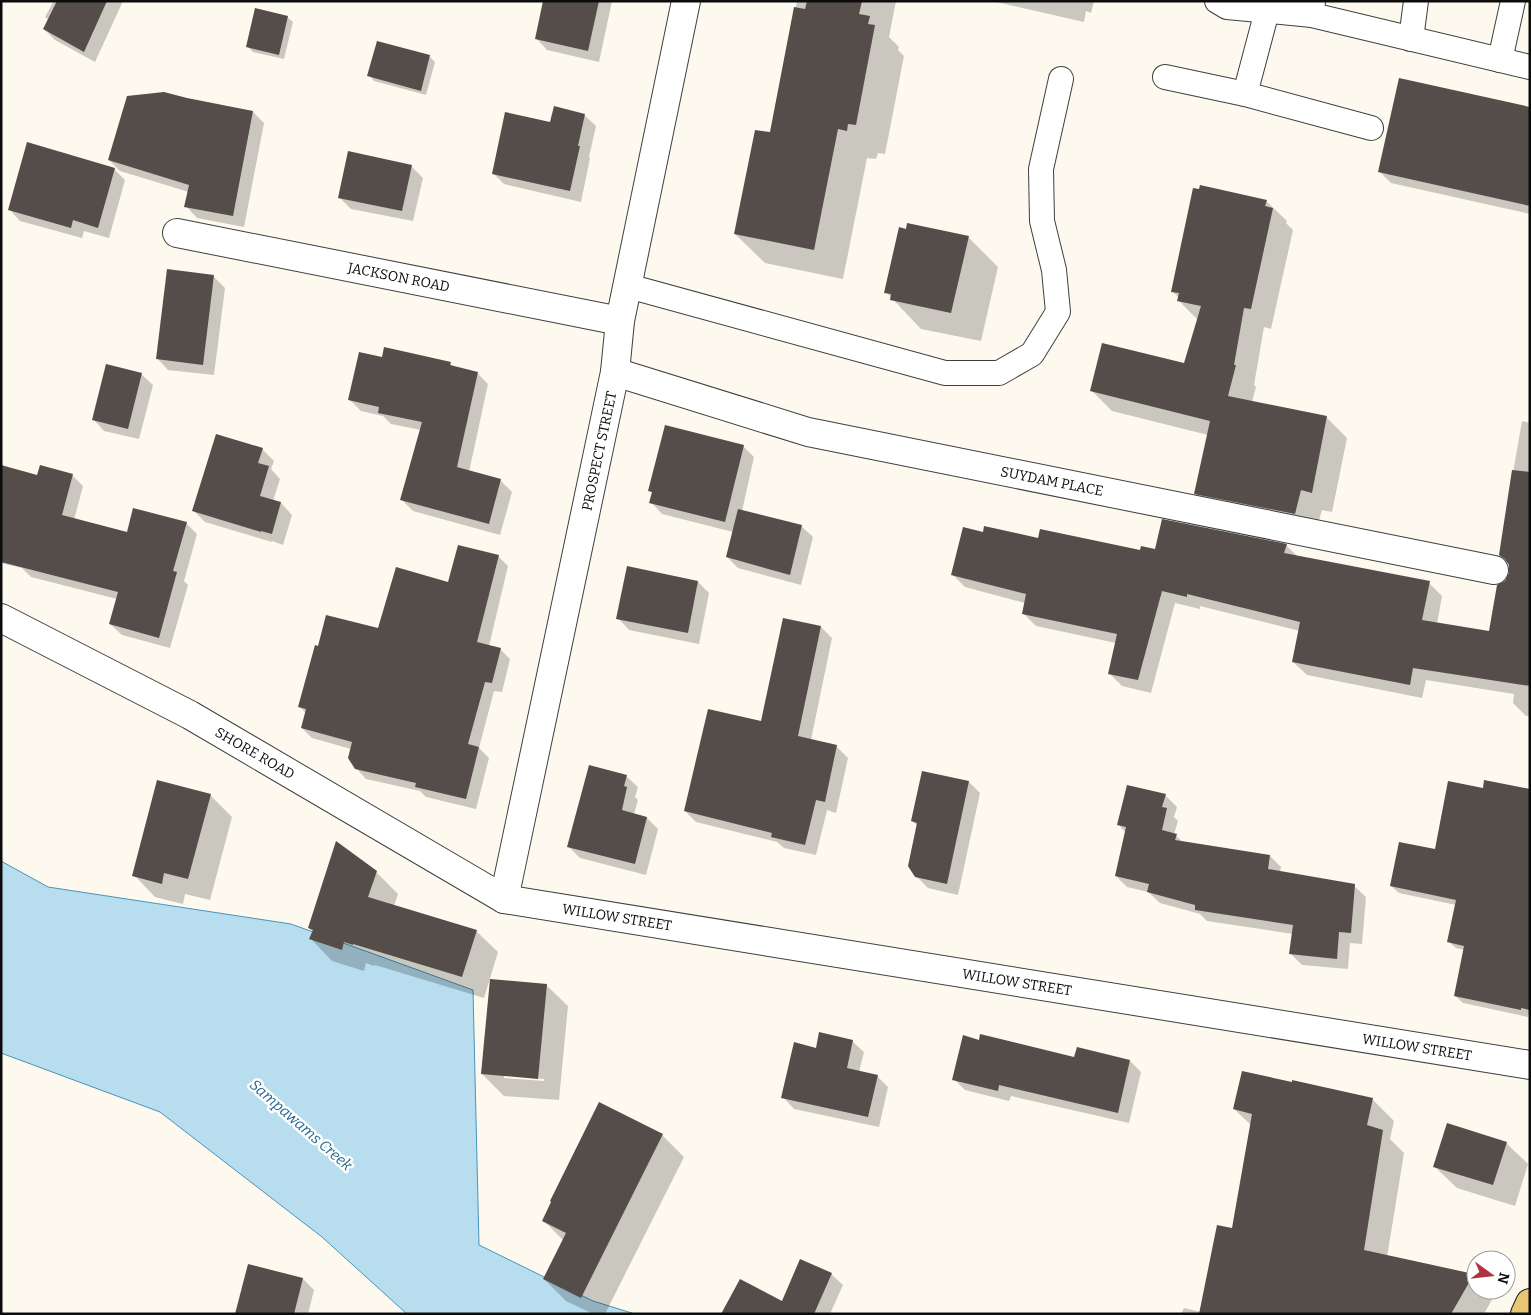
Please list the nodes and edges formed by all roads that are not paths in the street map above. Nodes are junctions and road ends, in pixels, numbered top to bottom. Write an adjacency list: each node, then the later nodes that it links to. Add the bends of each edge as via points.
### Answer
1 (686, 1): 15 (street, PROSPECT STREET)
2 (1217, 1): 6 (lane, via 1227,7)
3 (1416, 1): 7 (lane)
4 (1514, 1): 8 (lane)
5 (1313, 8): 6 (lane); 7 (lane)
6 (1267, 11): 12 (lane)
7 (1411, 39): 8 (lane)
8 (1500, 60): 9 (lane)
9 (1530, 67)
10 (1165, 77): 12 (lane)
11 (1061, 79): 15 (lane, via 1041,169 1042,221 1054,270 1058,312 1032,354 999,373 945,373)
12 (1245, 94): 13 (lane)
13 (1371, 128)
14 (177, 233): 16 (street, JACKSON ROAD)
15 (628, 286): 16 (street, PROSPECT STREET)
16 (620, 320): 17 (street, PROSPECT STREET)
17 (615, 372): 18 (street, SUYDAM PLACE, via 808,432); 20 (street, PROSPECT STREET)
18 (1494, 570)
19 (1, 618): 20 (street, SHORE ROAD, via 190,715)
20 (504, 899): 21 (street, WILLOW STREET)
21 (1530, 1065)
22 (1530, 1303): 23 (main road)
23 (1525, 1314)

